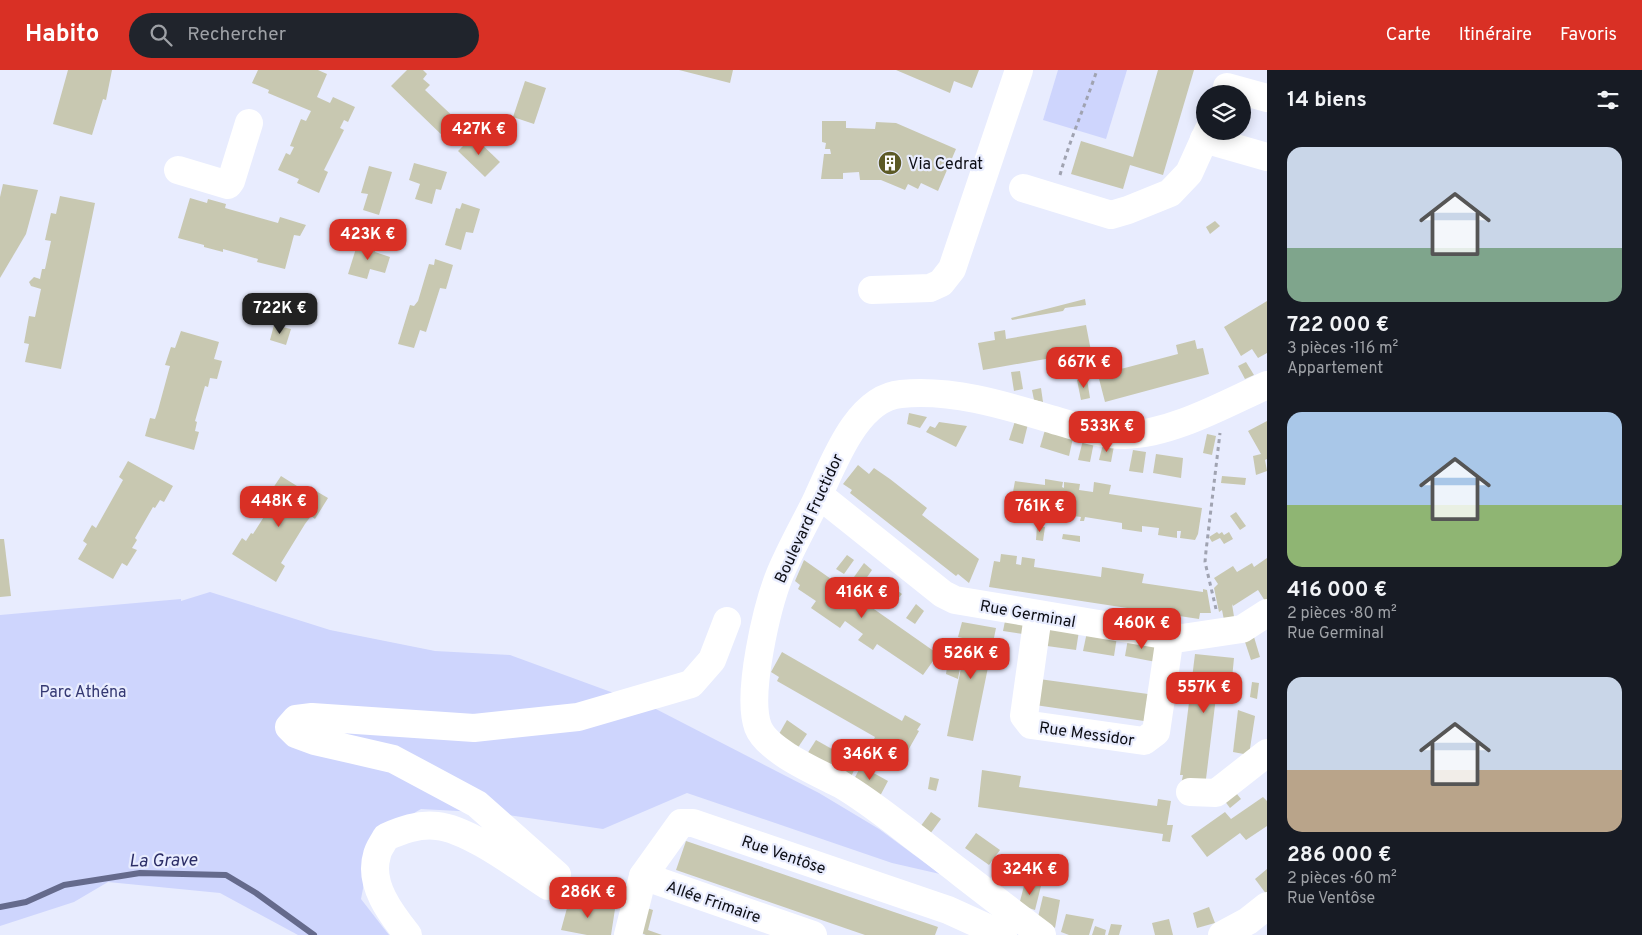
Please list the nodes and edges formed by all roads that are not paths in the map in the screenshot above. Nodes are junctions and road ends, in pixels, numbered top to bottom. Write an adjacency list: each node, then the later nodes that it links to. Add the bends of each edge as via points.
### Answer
1 (1019, 70): 10 (street, via 952,269 941,283 930,288)
2 (1228, 84): 3 (street)
3 (1267, 98)
4 (249, 123): 8 (street, via 228,185)
5 (1204, 140): 9 (street, via 1189,173 1170,193 1111,215)
6 (1221, 140): 7 (street)
7 (1267, 156)
8 (178, 170)
9 (1023, 188)
10 (872, 290)
11 (1267, 385): 12 (street, Boulevard Fructidor, via 1160,429 1127,435 1077,426 983,399 898,394 876,402 864,416 836,452)
12 (819, 495): 14 (street, Rue Germinal, via 943,594 955,600); 26 (street, Boulevard Fructidor, via 779,575 765,627 755,683 759,729 789,756 861,796)
13 (1267, 613): 16 (street, Rue Germinal, via 1242,629 1182,638)
14 (1038, 615): 16 (street, Rue Germinal); 16 (street, Rue Messidor, via 1024,716 1031,725 1144,740 1156,732)
15 (727, 621): 22 (street, via 712,660 690,684 578,717 474,728 312,717 296,719 289,727 296,734 393,759 477,804 557,875 556,885 548,886 462,833 438,826 410,827 386,837 376,855 376,878 388,910)
16 (1170, 636)
17 (1267, 753): 18 (street, via 1216,793)
18 (1190, 792)
19 (643, 876): 23 (street, Rue Ventôse); 24 (street, Allée Frimaire); 25 (street, Rue Ventôse, via 681,823 693,823 948,910)
20 (1267, 906): 27 (street)
21 (1267, 929): 28 (street)
22 (408, 935)
23 (628, 935)
24 (813, 935)
25 (1003, 935)
26 (1042, 935)
27 (1222, 935)
28 (1259, 935)

